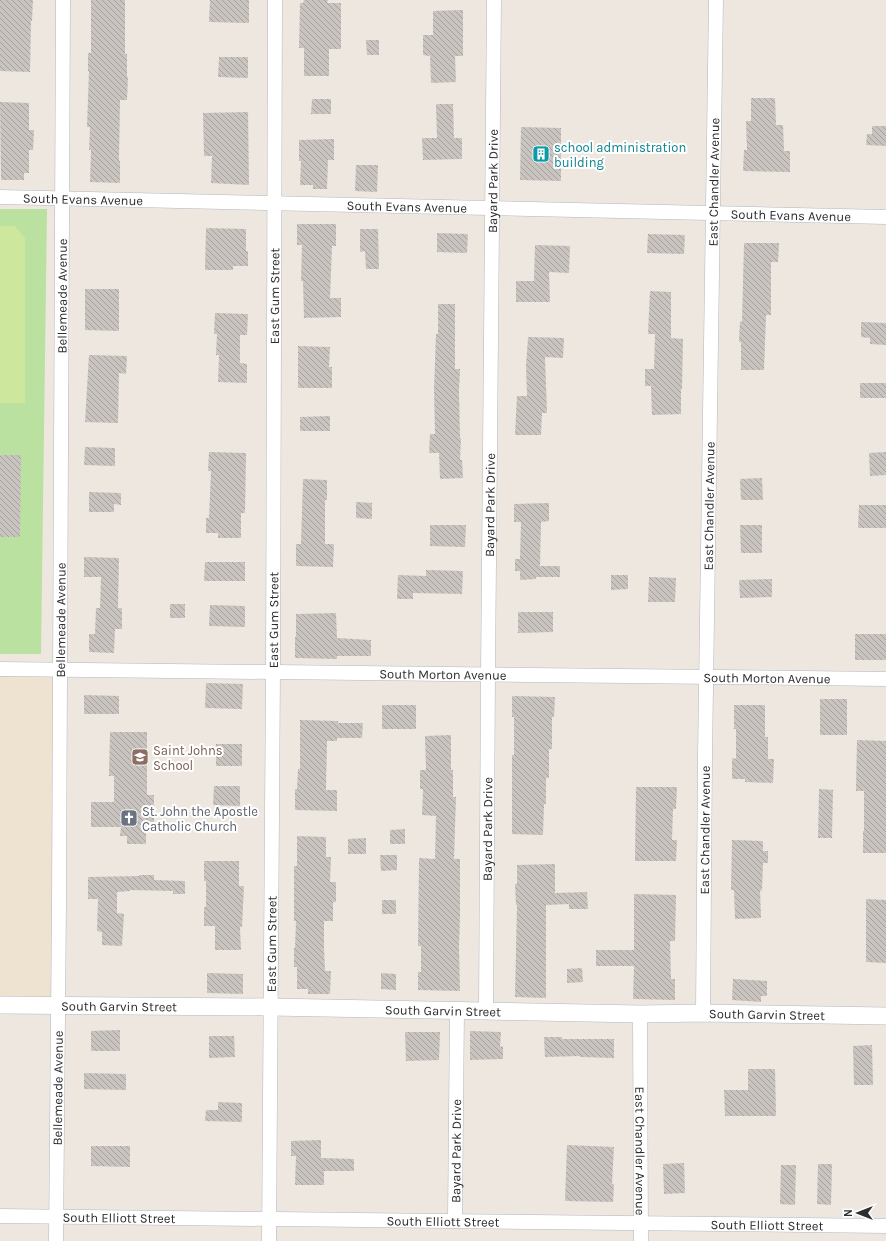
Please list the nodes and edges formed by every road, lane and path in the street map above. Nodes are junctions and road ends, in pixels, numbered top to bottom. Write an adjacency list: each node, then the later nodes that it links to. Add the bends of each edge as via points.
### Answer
1 (63, 0): 6 (street, Bellemeade Avenue)
2 (275, 0): 7 (street, East Gum Street)
3 (494, 0): 8 (street, Bayard Park Drive)
4 (716, 0): 9 (street, East Chandler Avenue)
5 (0, 197): 6 (street, South Evans Avenue)
6 (63, 199): 7 (street, South Evans Avenue); 12 (street, Bellemeade Avenue)
7 (273, 203): 8 (street, South Evans Avenue); 13 (street, East Gum Street)
8 (492, 208): 9 (street, South Evans Avenue); 14 (street, Bayard Park Drive)
9 (712, 214): 10 (street, South Evans Avenue); 15 (street, East Chandler Avenue)
10 (886, 218)
11 (0, 669): 12 (street, South Morton Avenue)
12 (60, 669): 13 (street, South Morton Avenue); 18 (street, Bellemeade Avenue)
13 (273, 671): 14 (street, South Morton Avenue); 19 (street, East Gum Street)
14 (488, 674): 15 (street, South Morton Avenue); 21 (street, Bayard Park Drive)
15 (707, 678): 16 (street, South Morton Avenue); 22 (street, East Chandler Avenue)
16 (886, 679)
17 (0, 1005): 18 (street, South Garvin Street)
18 (58, 1005): 19 (street, South Garvin Street); 26 (street, Bellemeade Avenue)
19 (271, 1007): 20 (street, South Garvin Street); 27 (street, East Gum Street)
20 (457, 1010): 21 (street, South Garvin Street); 28 (street, Bayard Park Drive)
21 (486, 1010): 23 (street, South Garvin Street)
22 (703, 1013): 23 (street, South Garvin Street); 24 (street, South Garvin Street)
23 (640, 1014): 29 (street, East Chandler Avenue)
24 (886, 1016)
25 (0, 1216): 26 (street, South Elliott Street)
26 (56, 1217): 27 (street, South Elliott Street); 31 (street, Bellemeade Avenue)
27 (269, 1218): 28 (street, South Elliott Street); 32 (street, East Gum Street)
28 (455, 1221): 29 (street, South Elliott Street)
29 (641, 1223): 30 (street, South Elliott Street); 33 (street, East Chandler Avenue)
30 (886, 1226)
31 (56, 1241)
32 (269, 1241)
33 (641, 1241)

